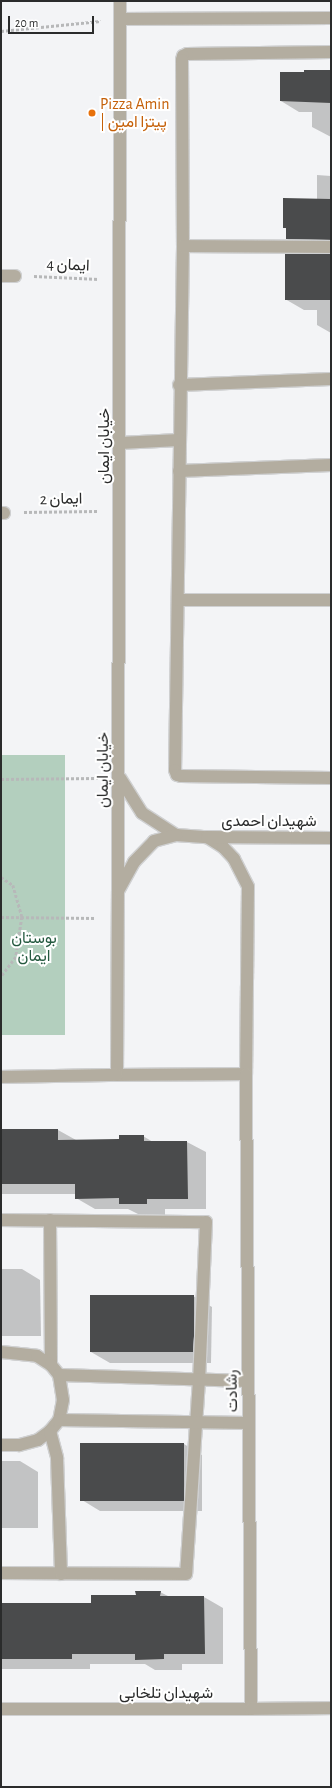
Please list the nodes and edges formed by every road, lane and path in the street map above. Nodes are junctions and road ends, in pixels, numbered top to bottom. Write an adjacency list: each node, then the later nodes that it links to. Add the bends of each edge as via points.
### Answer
1 (120, 1): 3 (street, خیابان ایمان)
2 (331, 18): 3 (street)
3 (120, 19): 4 (path); 10 (street, خیابان ایمان)
4 (1, 31)
5 (331, 52): 6 (street, via 183,56)
6 (183, 246): 7 (street); 12 (street)
7 (331, 247)
8 (1, 276): 9 (street)
9 (15, 276): 10 (path, ایمان 4)
10 (120, 279): 14 (street, خیابان ایمان)
11 (331, 379): 12 (street)
12 (180, 385): 13 (street)
13 (179, 440): 14 (street); 16 (street)
14 (120, 443): 17 (street, خیابان ایمان)
15 (331, 465): 16 (street)
16 (179, 471): 19 (street)
17 (120, 510): 18 (path, ایمان 2); 22 (street, خیابان ایمان)
18 (2, 513)
19 (178, 600): 20 (street); 23 (street, via 175,770 177,775)
20 (331, 600)
21 (1, 778): 22 (path)
22 (120, 778): 24 (street, via 142,813); 28 (street, خیابان ایمان)
23 (331, 778)
24 (176, 835): 25 (street, شهیدان احمدی); 28 (street, via 154,841 134,862)
25 (207, 837): 26 (street, شهیدان احمدی); 33 (street, رشادت, via 223,847 234,859 248,887)
26 (331, 838)
27 (1, 877): 30 (path, via 13,885)
28 (118, 891): 31 (street, خیابان ایمان)
29 (1, 917): 30 (path)
30 (22, 917): 31 (path); 32 (path, via 16,957)
31 (118, 918): 34 (street, خیابان ایمان)
32 (1, 977)
33 (246, 1074): 34 (street); 42 (street, رشادت)
34 (117, 1075): 35 (street)
35 (1, 1077)
36 (1, 1220): 37 (street)
37 (50, 1220): 39 (street); 41 (street, via 206,1222)
38 (1, 1352): 39 (street, via 37,1356)
39 (51, 1365): 40 (street)
40 (59, 1375): 41 (street); 43 (street, via 62,1400)
41 (199, 1380): 42 (street); 44 (street)
42 (247, 1381): 45 (street, رشادت)
43 (59, 1420): 44 (street); 46 (street)
44 (196, 1422): 45 (street); 49 (street, via 186,1574)
45 (248, 1423): 52 (street, رشادت)
46 (50, 1431): 47 (street, via 38,1440 18,1445); 49 (street, via 57,1458)
47 (1, 1445)
48 (1, 1574): 49 (street)
49 (61, 1574)
50 (331, 1708): 52 (street, شهیدان تلخابی)
51 (1, 1709): 52 (street, شهیدان تلخابی)
52 (251, 1709)

